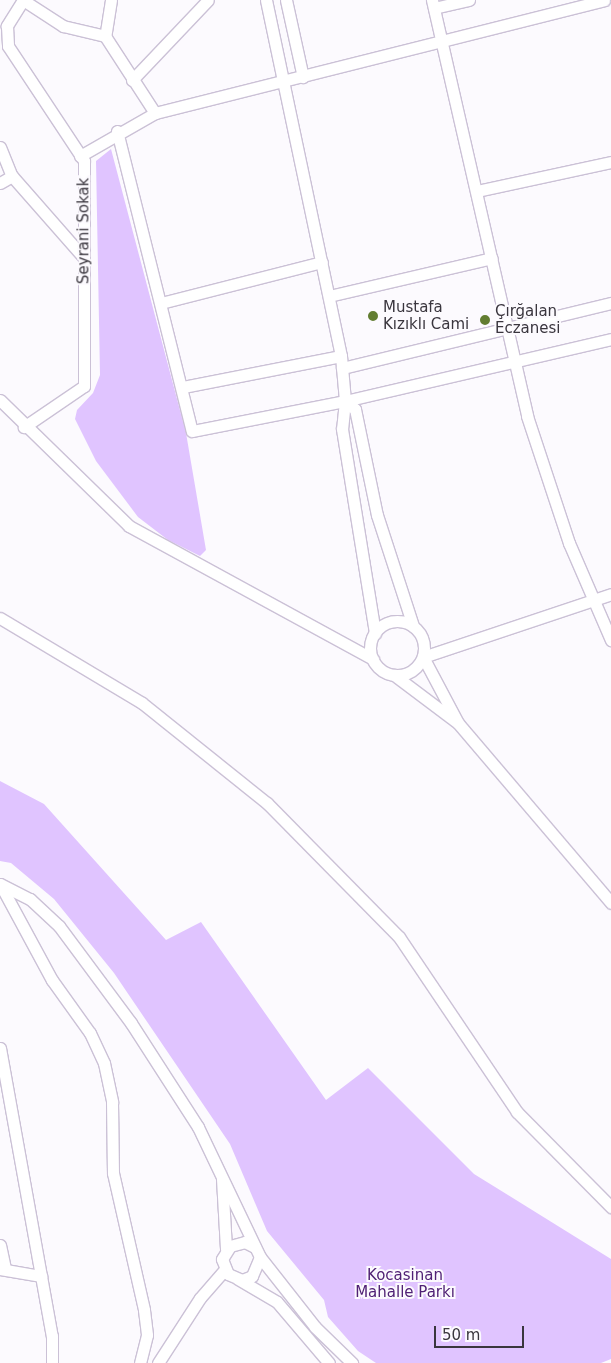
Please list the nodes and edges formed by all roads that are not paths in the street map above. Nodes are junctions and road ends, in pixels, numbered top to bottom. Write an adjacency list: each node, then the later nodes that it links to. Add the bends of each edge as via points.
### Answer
1 (23, 0): 9 (street, Seyrani Sokak); 10 (street, via 63,26)
2 (111, 0): 10 (street)
3 (208, 0): 15 (street)
4 (266, 0): 16 (street)
5 (286, 0): 14 (street)
6 (470, 0): 8 (street)
7 (604, 0): 11 (street)
8 (433, 4): 11 (street)
9 (3, 30): 12 (street, Seyrani Sokak)
10 (105, 36): 15 (street)
11 (441, 39): 14 (street); 24 (street)
12 (8, 46): 13 (street); 20 (street, Seyrani Sokak)
13 (0, 55)
14 (303, 77): 16 (street)
15 (132, 80): 17 (street)
16 (285, 84): 17 (street); 27 (street)
17 (155, 113): 18 (street)
18 (117, 131): 20 (street); 29 (street)
19 (0, 146): 22 (street)
20 (80, 156): 25 (street, Seyrani Sokak)
21 (611, 162): 24 (street)
22 (12, 176): 23 (street); 25 (street)
23 (0, 184)
24 (477, 191): 26 (street)
25 (84, 258): 38 (street, Seyrani Sokak, via 84,386)
26 (492, 258): 28 (street); 31 (street)
27 (322, 262): 28 (street); 29 (street)
28 (329, 296): 34 (street)
29 (161, 303): 35 (street)
30 (611, 303): 31 (street)
31 (507, 328): 33 (street); 34 (street)
32 (611, 339): 33 (street)
33 (513, 361): 37 (street); 40 (street, via 542,467)
34 (342, 362): 35 (street); 37 (street)
35 (183, 387): 37 (street, via 192,431)
36 (0, 400): 38 (street)
37 (345, 401): 42 (street, via 357,416 377,515); 43 (street, via 342,428)
38 (24, 427): 46 (street, via 129,526)
39 (611, 594): 40 (street)
40 (591, 602): 44 (street); 45 (street)
41 (0, 618): 53 (street, via 142,703 267,803 399,937 517,1112)
42 (413, 626): 43 (street, via 397,621); 45 (street, via 423,640)
43 (375, 633): 46 (street)
44 (611, 638)
45 (423, 657): 47 (street, via 412,671); 48 (street)
46 (373, 660): 47 (street)
47 (394, 675): 48 (street)
48 (458, 723): 50 (street)
49 (0, 884): 52 (street, via 40,907 84,957 153,1057); 63 (street, via 52,980 90,1033 104,1063 112,1102 114,1174 146,1326)
50 (611, 903)
51 (0, 1048): 59 (street)
52 (221, 1170): 55 (street); 56 (street)
53 (611, 1207)
54 (0, 1245): 57 (street)
55 (226, 1249): 56 (street, via 240,1242); 58 (street)
56 (257, 1252): 60 (street, via 256,1272); 61 (street)
57 (3, 1268): 59 (street)
58 (224, 1270): 60 (street); 64 (street, via 200,1298)
59 (41, 1276): 62 (street)
60 (237, 1279): 65 (street, via 277,1302)
61 (345, 1361)
62 (52, 1363)
63 (140, 1363)
64 (158, 1363)
65 (329, 1363)

